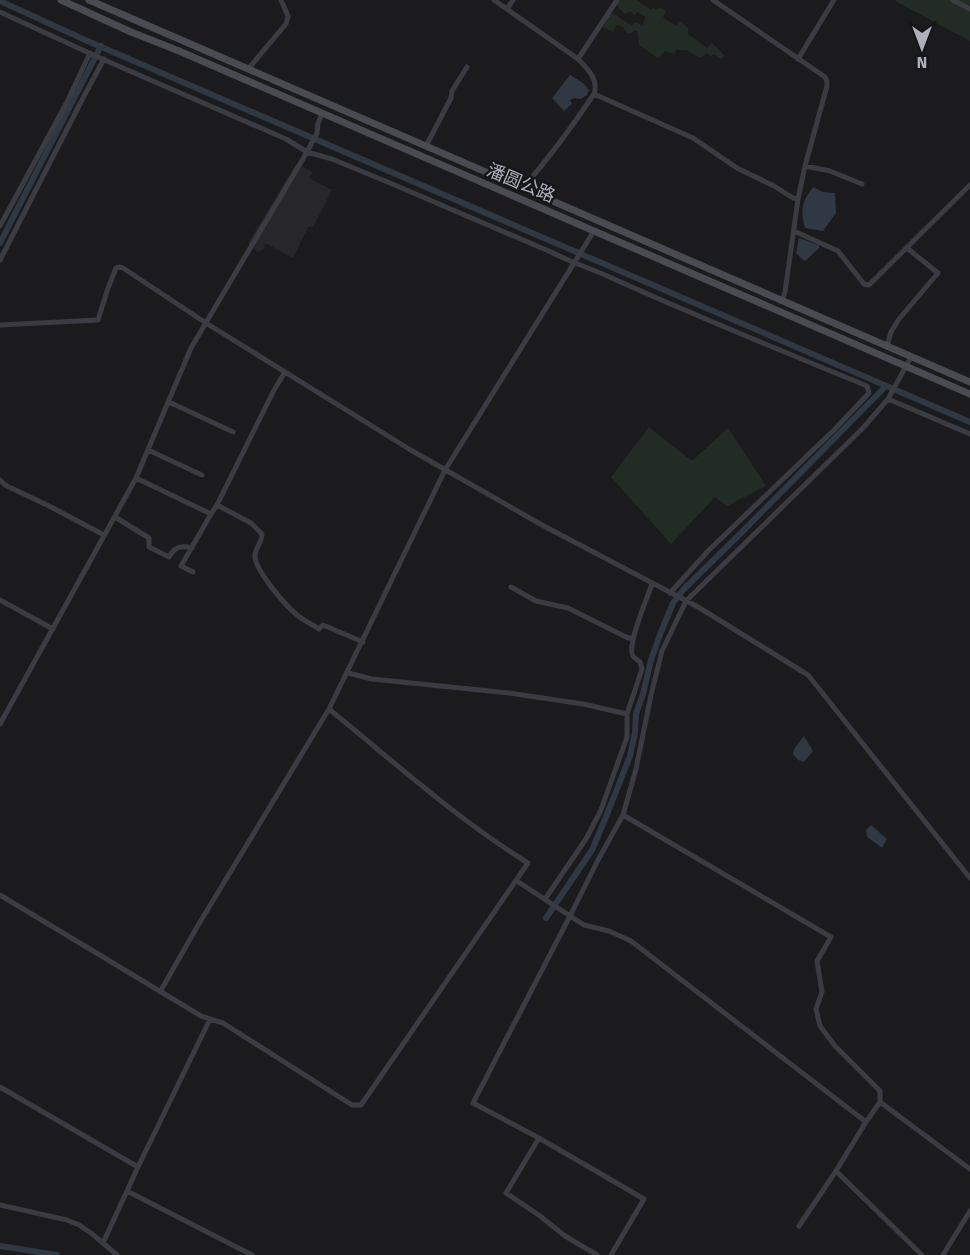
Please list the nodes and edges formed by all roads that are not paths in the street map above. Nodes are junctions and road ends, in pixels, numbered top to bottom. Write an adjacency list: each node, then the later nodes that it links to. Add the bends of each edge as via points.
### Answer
1 (61, 0): 20 (main road, 潘圆公路)
2 (89, 0): 18 (main road, 潘圆公路)
3 (281, 0): 18 (street, via 288,16 286,24)
4 (494, 0): 10 (street)
5 (513, 0): 10 (street)
6 (616, 0): 15 (street)
7 (714, 0): 16 (street)
8 (834, 0): 16 (street)
9 (952, 0): 11 (street)
10 (507, 9): 15 (street)
11 (970, 9)
12 (0, 12): 13 (street)
13 (91, 53): 14 (street); 28 (street)
14 (102, 58): 22 (street); 32 (street)
15 (578, 59): 19 (street, via 596,82)
16 (798, 59): 23 (street, via 828,81)
17 (467, 67): 21 (street)
18 (248, 69): 21 (main road, 潘圆公路)
19 (594, 94): 26 (street); 27 (street, via 693,138 737,168)
20 (322, 113): 22 (street); 29 (main road, 潘圆公路)
21 (426, 146): 26 (main road, 潘圆公路)
22 (308, 150): 33 (street); 35 (street)
23 (805, 166): 24 (street); 27 (street)
24 (862, 184)
25 (970, 185): 31 (street)
26 (523, 188): 34 (main road, 潘圆公路)
27 (798, 199): 30 (street)
28 (0, 226)
29 (594, 231): 33 (street); 39 (main road, 潘圆公路)
30 (794, 231): 31 (street, via 838,251 864,284 869,285); 34 (street)
31 (907, 248): 37 (street, via 938,273 899,319)
32 (0, 260)
33 (574, 263): 48 (street); 60 (street, via 867,386 869,393 835,429)
34 (782, 301): 37 (main road, 潘圆公路)
35 (206, 323): 36 (street, via 119,267 98,320); 40 (street); 44 (street)
36 (0, 325)
37 (887, 347): 38 (main road, 潘圆公路)
38 (911, 357): 39 (street); 41 (main road, 潘圆公路)
39 (906, 366): 42 (main road, 潘圆公路); 43 (street)
40 (285, 372): 48 (street); 52 (street)
41 (970, 382)
42 (970, 394)
43 (888, 399): 46 (street); 62 (street)
44 (169, 402): 45 (street); 47 (street)
45 (233, 432)
46 (970, 435)
47 (148, 450): 49 (street); 50 (street)
48 (445, 470): 58 (street); 65 (street)
49 (201, 476)
50 (136, 478): 53 (street); 54 (street)
51 (0, 480): 55 (street)
52 (218, 505): 53 (street); 65 (street, via 251,523 261,534 257,564 296,614 320,629 323,625)
53 (211, 514): 56 (street)
54 (115, 517): 55 (street); 56 (street, via 149,538 149,547 169,557 180,546)
55 (104, 535): 63 (street)
56 (192, 548): 57 (street, via 181,566)
57 (193, 572)
58 (652, 584): 60 (street); 64 (street)
59 (511, 587): 64 (street, via 536,601 568,608)
60 (670, 593): 62 (street)
61 (0, 600): 63 (street)
62 (685, 601): 70 (street, via 662,651); 71 (street, via 808,675)
63 (53, 629): 69 (street)
64 (633, 639): 68 (street, via 631,654 642,669)
65 (363, 642): 66 (street)
66 (348, 673): 67 (street); 68 (street, via 509,693)
67 (329, 709): 72 (street, via 463,818 528,864); 76 (street)
68 (627, 714): 74 (street, via 627,737 601,810)
69 (0, 724)
70 (623, 815): 75 (street); 79 (street, via 831,937 817,961 822,992 816,1009 820,1026 880,1091)
71 (970, 878)
72 (516, 881): 74 (street); 77 (street, via 361,1105 352,1105 223,1023)
73 (0, 895): 76 (street)
74 (545, 899): 75 (street)
75 (570, 916): 80 (street, via 584,925 631,941); 81 (street, via 473,1103)
76 (160, 992): 77 (street)
77 (210, 1019): 82 (street)
78 (0, 1087): 82 (street)
79 (880, 1102): 80 (street); 83 (street)
80 (866, 1122): 84 (street)
81 (539, 1138): 92 (street, via 506,1193); 93 (street, via 644,1199)
82 (138, 1167): 85 (street)
83 (970, 1169)
84 (836, 1171): 88 (street); 94 (street)
85 (128, 1191): 89 (street); 91 (street)
86 (0, 1205): 89 (street, via 67,1220)
87 (970, 1211): 95 (street)
88 (799, 1226)
89 (103, 1243): 90 (street)
90 (117, 1255)
91 (252, 1255)
92 (597, 1255)
93 (611, 1255)
94 (922, 1255)
95 (943, 1255)

